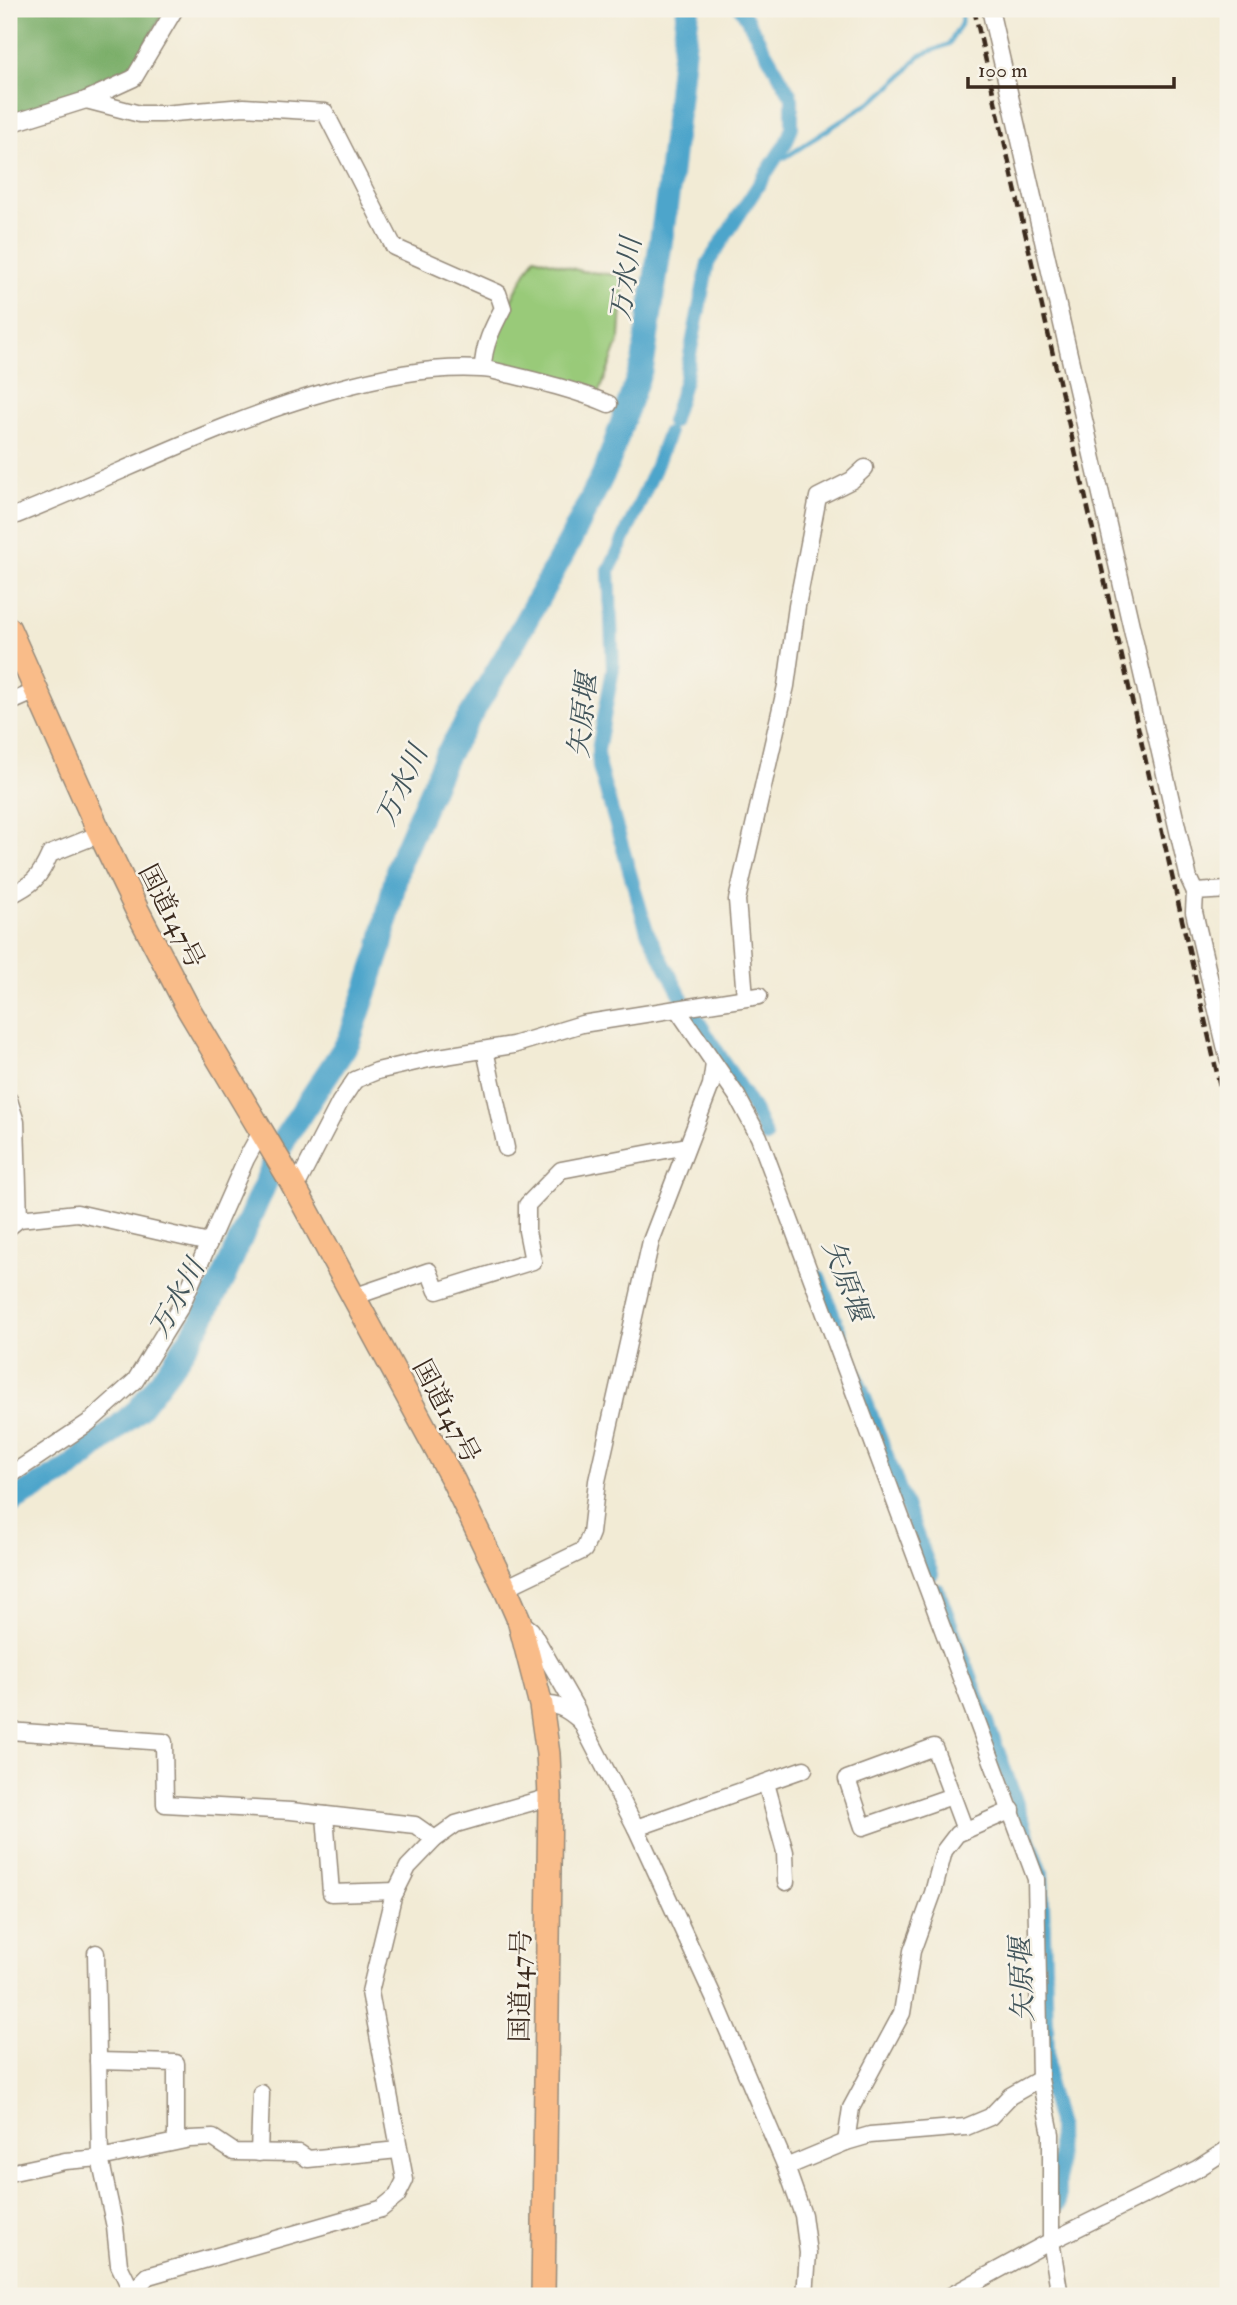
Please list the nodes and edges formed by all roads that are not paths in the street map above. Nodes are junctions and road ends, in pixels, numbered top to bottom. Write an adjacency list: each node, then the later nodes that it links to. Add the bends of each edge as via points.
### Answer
1 (175, 9): 3 (street, via 134,78)
2 (990, 9): 14 (street)
3 (86, 100): 4 (street, via 26,120); 5 (street, via 140,114 244,107 325,111 394,247 498,293 503,308 491,331)
4 (9, 121)
5 (483, 369): 6 (street); 8 (street, via 419,370 302,399 225,426)
6 (608, 404)
7 (865, 468): 16 (street, via 818,497 786,686 737,900 752,997)
8 (9, 518)
9 (9, 629): 10 (highway, 国道147号)
10 (36, 691): 11 (street); 12 (highway, 国道147号)
11 (9, 703)
12 (100, 834): 15 (street, via 50,854 41,876); 21 (highway, 国道147号, via 187,1008)
13 (1228, 890): 14 (street)
14 (1195, 892): 18 (street, via 1194,912)
15 (9, 896)
16 (677, 1009): 17 (street, via 582,1024); 19 (street)
17 (485, 1050): 23 (street); 24 (street, via 433,1058 355,1080)
18 (1228, 1058)
19 (714, 1064): 22 (street, via 711,1085); 38 (street, via 759,1137)
20 (9, 1100): 25 (street, via 16,1122)
21 (262, 1135): 24 (highway, 国道147号); 26 (street)
22 (687, 1146): 27 (street, via 561,1170 527,1205 533,1261 436,1291 429,1271); 29 (street, via 651,1241 584,1550)
23 (506, 1148)
24 (293, 1185): 27 (highway, 国道147号)
25 (14, 1223): 26 (street, via 78,1213)
26 (209, 1243): 28 (street, via 181,1306 135,1381 88,1423)
27 (353, 1297): 29 (highway, 国道147号, via 453,1480)
28 (9, 1476)
29 (505, 1588): 30 (highway, 国道147号)
30 (519, 1620): 31 (highway, 国道147号); 32 (street, via 531,1630)
31 (541, 1705): 32 (street, via 564,1707); 36 (highway, 国道147号)
32 (580, 1720): 40 (street)
33 (9, 1731): 39 (street, via 164,1742 165,1804)
34 (804, 1769): 35 (street)
35 (766, 1783): 40 (street); 43 (street, via 785,1852)
36 (550, 1797): 42 (street, via 456,1824); 60 (highway, 国道147号)
37 (952, 1797): 37 (street, via 934,1747 847,1779 863,1827); 41 (street)
38 (1012, 1810): 41 (street); 47 (street, via 1036,1879)
39 (325, 1815): 42 (street, via 415,1825); 44 (street, via 331,1893)
40 (636, 1828): 55 (street)
41 (965, 1830): 50 (street, via 944,1851 912,1951 902,2013 851,2108)
42 (435, 1839): 44 (street, via 408,1867)
43 (786, 1882)
44 (397, 1891): 52 (street, via 370,1992)
45 (96, 1953): 46 (street)
46 (98, 2061): 49 (street, via 176,2063); 54 (street)
47 (1040, 2079): 50 (street, via 1010,2096 990,2117 966,2127 870,2135); 57 (street, via 1051,2134)
48 (261, 2093): 53 (street)
49 (176, 2141): 53 (street, via 214,2138 234,2152); 54 (street)
50 (846, 2142): 55 (street)
51 (1228, 2149): 57 (street)
52 (398, 2150): 53 (street, via 308,2159 299,2153); 59 (street, via 405,2180 397,2196 382,2209 148,2276)
53 (259, 2153)
54 (100, 2158): 56 (street); 59 (street, via 119,2265)
55 (786, 2167): 61 (street, via 803,2215 808,2253)
56 (9, 2173)
57 (1051, 2241): 58 (street); 63 (street)
58 (978, 2290): 62 (street)
59 (132, 2294)
60 (543, 2296)
61 (805, 2296)
62 (950, 2296)
63 (1060, 2296)

